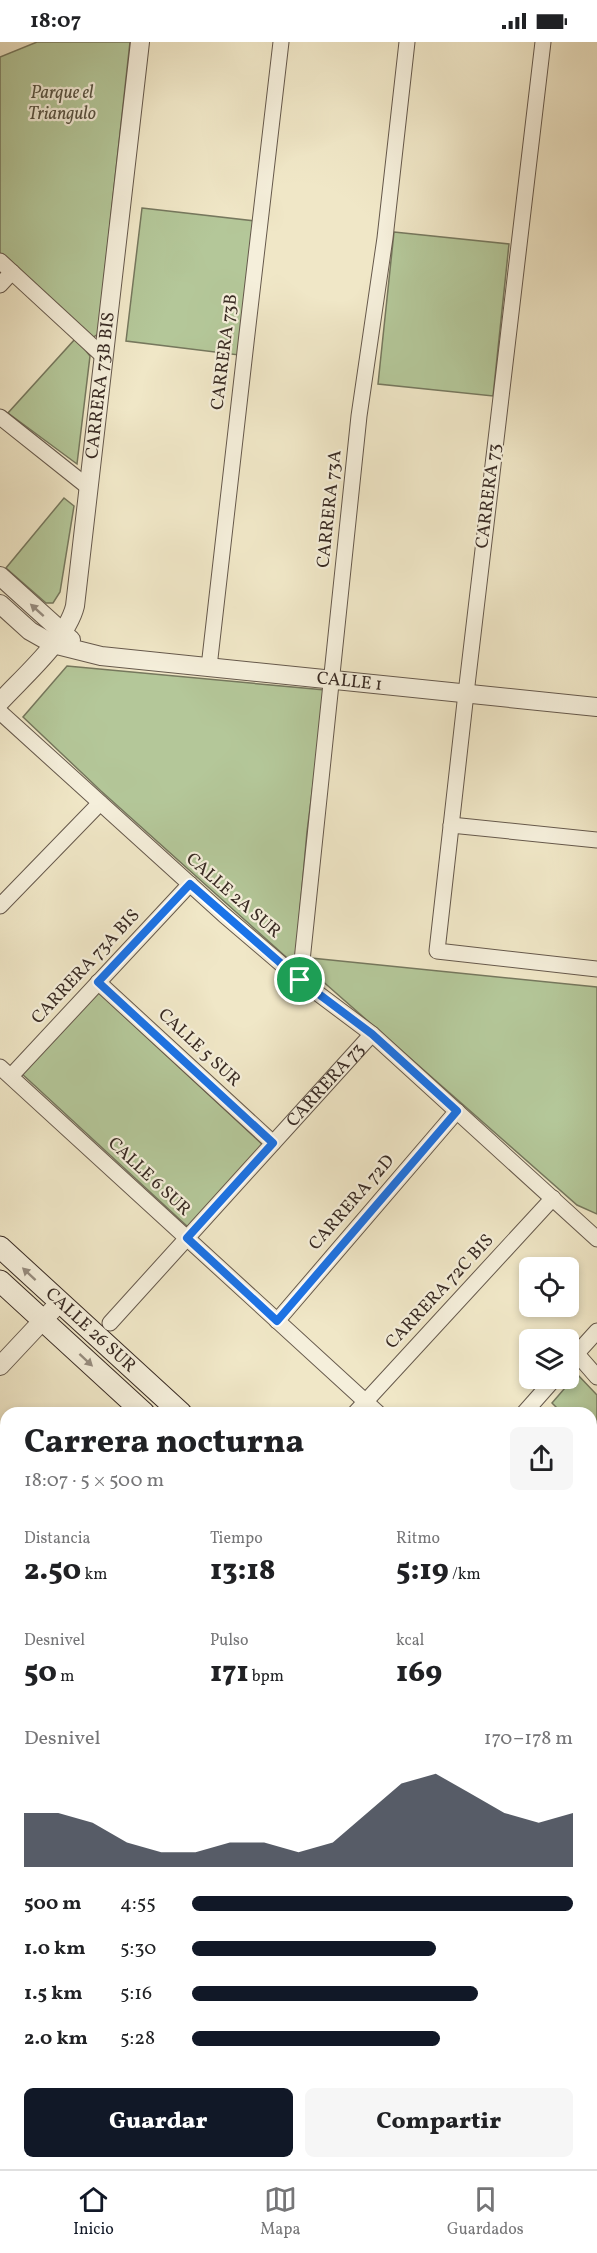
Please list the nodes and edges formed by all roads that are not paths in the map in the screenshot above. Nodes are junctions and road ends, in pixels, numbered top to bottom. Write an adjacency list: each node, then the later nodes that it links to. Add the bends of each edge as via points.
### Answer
1 (141, 42): 8 (street, CARRERA 73B BIS)
2 (281, 42): 14 (street, CARRERA 73B)
3 (407, 42): 15 (street, CARRERA 73A, via 359,416)
4 (543, 42): 16 (street, CARRERA 73)
5 (0, 261): 6 (street)
6 (12, 272): 7 (street); 8 (street)
7 (0, 285)
8 (103, 356): 10 (street, CARRERA 73B BIS)
9 (0, 417): 10 (street)
10 (88, 487): 13 (street, CARRERA 73B BIS, via 73,617)
11 (0, 576): 13 (street, CALLE 1, one-way to 11)
12 (0, 604): 13 (street, CALLE 1, via 30,631)
13 (58, 639): 14 (street, CALLE 1, via 101,656); 17 (street, CARRERA 73B BIS)
14 (208, 668): 15 (street, CALLE 1)
15 (332, 680): 16 (street, CALLE 1); 26 (street, CARRERA 73A)
16 (466, 693): 18 (street, CALLE 1); 21 (street, CARRERA 73)
17 (0, 702)
18 (597, 703)
19 (0, 712): 20 (street, CALLE 2A SUR)
20 (100, 803): 23 (street, CALLE 2A SUR); 24 (street)
21 (451, 825): 22 (street); 25 (street, CARRERA 73, via 437,951)
22 (597, 840)
23 (190, 884): 26 (street, CALLE 2A SUR); 27 (street, CARRERA 73A BIS)
24 (0, 906)
25 (597, 969)
26 (300, 980): 28 (street, CALLE 2A SUR)
27 (98, 982): 29 (street, CARRERA 73A BIS); 31 (street, CALLE 5 SUR)
28 (372, 1034): 30 (street, CALLE 2A SUR); 31 (street, CARRERA 73)
29 (5, 1071): 35 (street, CALLE 6 SUR)
30 (457, 1111): 32 (street, CALLE 2A SUR); 41 (street, CARRERA 72D)
31 (273, 1143): 35 (street, CARRERA 73)
32 (553, 1198): 33 (street, CALLE 2A SUR); 51 (street, CARRERA 72C BIS)
33 (580, 1222): 34 (street, CALLE 2A SUR); 36 (street, CALLE 2A SUR)
34 (597, 1229)
35 (187, 1238): 41 (street, CALLE 6 SUR); 42 (street, CARRERA 73)
36 (597, 1239)
37 (0, 1247): 39 (main road, CALLE 26 SUR, one-way to 37)
38 (0, 1281): 40 (main road, CALLE 26 SUR)
39 (60, 1302): 40 (street); 50 (main road, CALLE 26 SUR)
40 (43, 1320): 46 (street); 49 (main road, CALLE 26 SUR, one-way to 49)
41 (277, 1321): 51 (street, CALLE 6 SUR)
42 (110, 1323)
43 (597, 1331): 44 (street)
44 (579, 1351)
45 (579, 1363): 47 (street)
46 (0, 1366)
47 (597, 1377)
48 (545, 1389): 52 (street)
49 (137, 1407)
50 (174, 1407)
51 (361, 1407)
52 (529, 1407)

